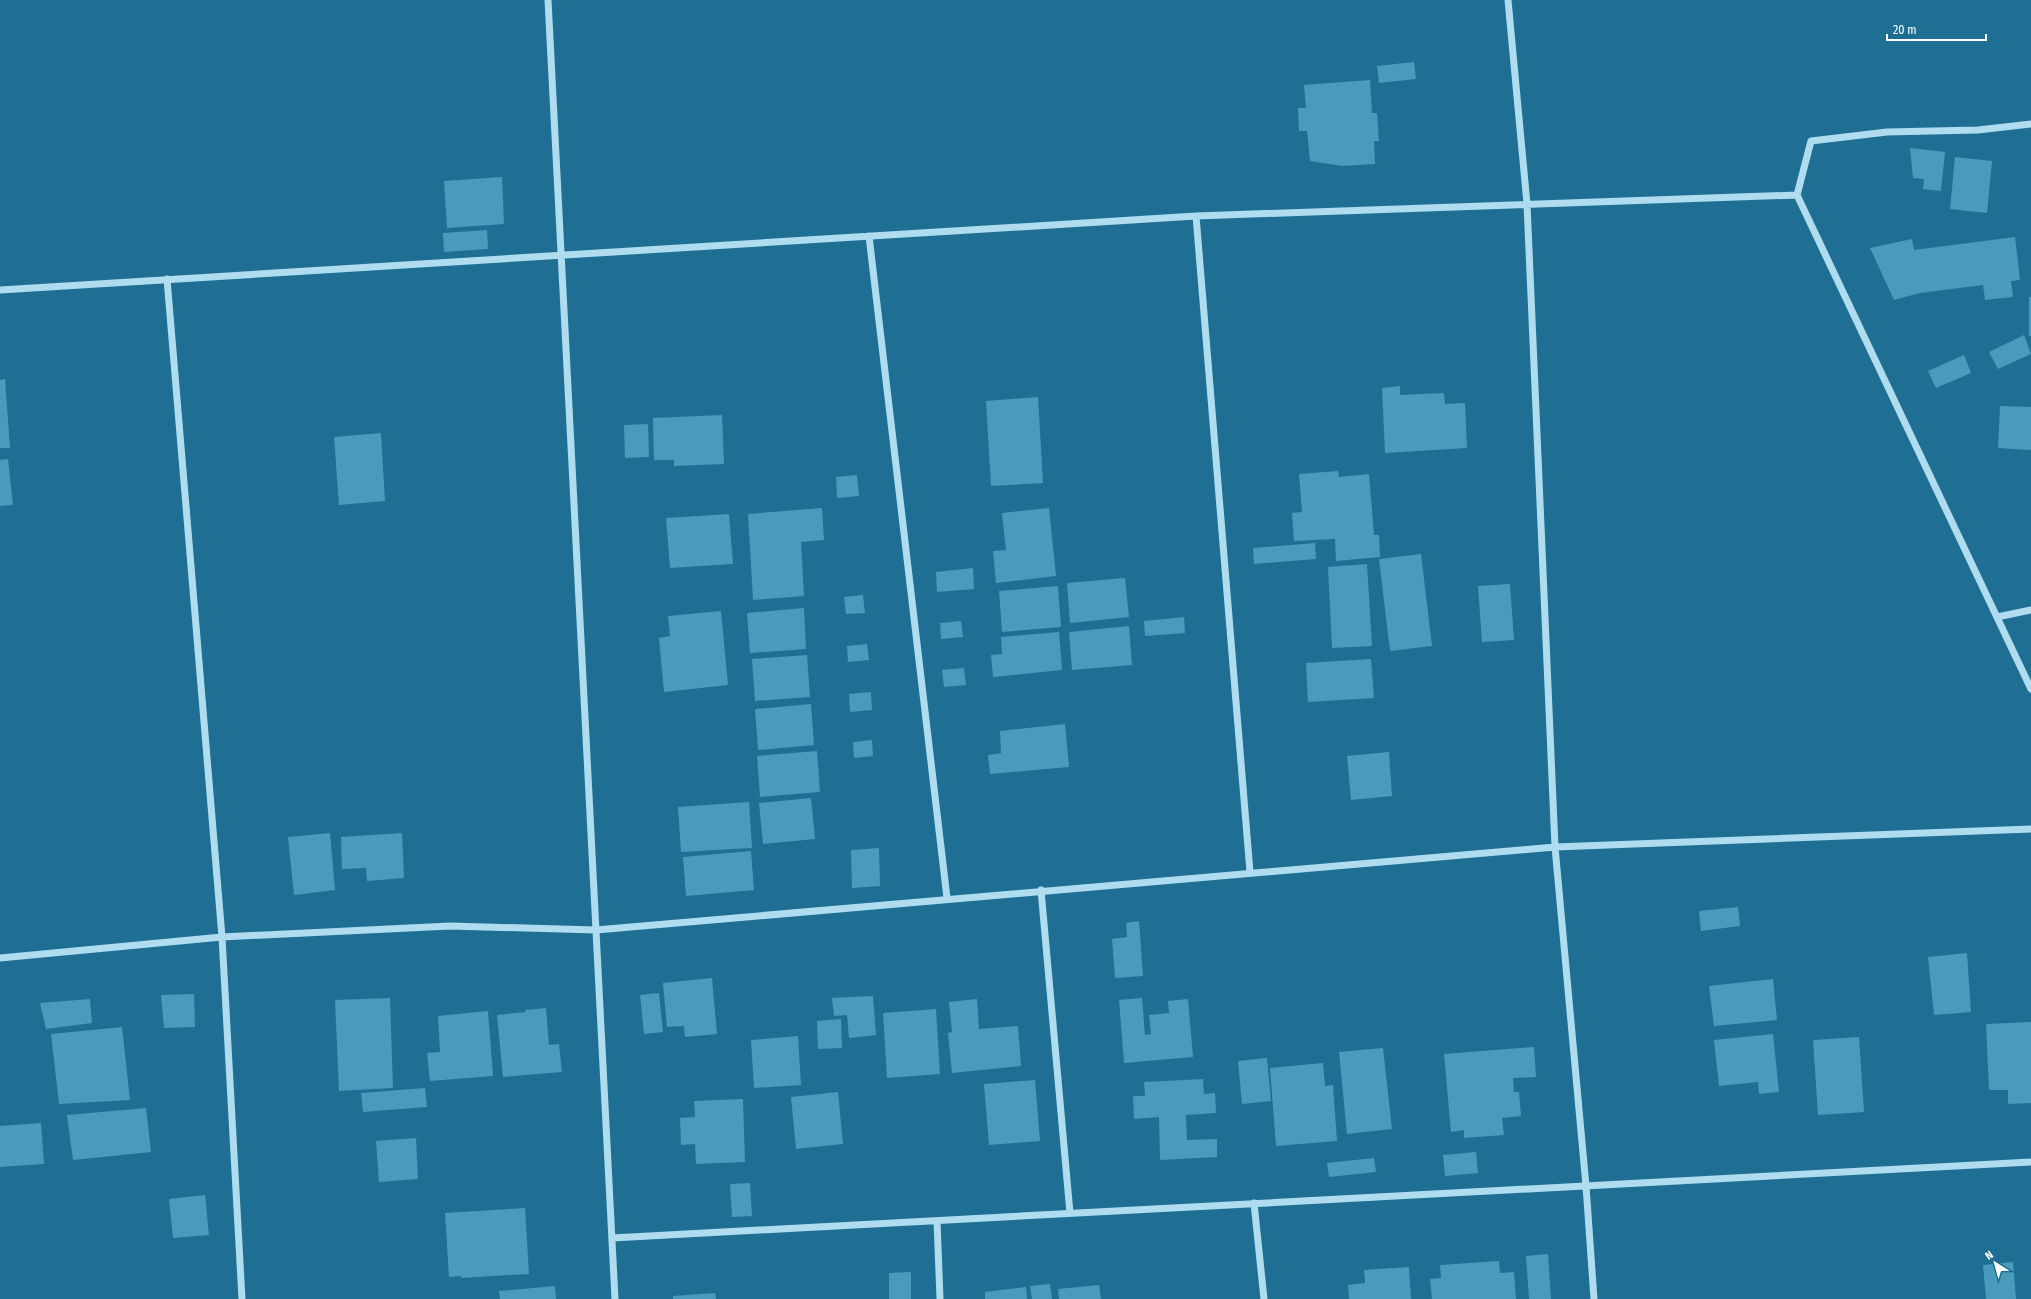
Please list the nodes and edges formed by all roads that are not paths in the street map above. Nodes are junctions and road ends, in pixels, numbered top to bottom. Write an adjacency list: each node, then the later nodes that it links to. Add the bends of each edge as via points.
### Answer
1 (548, 0): 8 (street)
2 (1508, 0): 5 (street)
3 (2031, 124): 4 (street, via 1978,130 1887,132 1811,141)
4 (1797, 195): 5 (street); 12 (street)
5 (1527, 204): 6 (street); 15 (street)
6 (1196, 216): 7 (street); 16 (street)
7 (869, 236): 8 (street); 18 (street)
8 (561, 256): 9 (street); 19 (street)
9 (167, 279): 10 (street); 20 (street)
10 (0, 290)
11 (2031, 610): 12 (street)
12 (1997, 617): 13 (street)
13 (2031, 689)
14 (2031, 829): 15 (street)
15 (1555, 847): 16 (street); 23 (street)
16 (1250, 872): 17 (street)
17 (1041, 890): 18 (street); 25 (street)
18 (947, 898): 19 (street)
19 (596, 930): 20 (street, via 450,926); 27 (street)
20 (222, 937): 21 (street); 28 (street)
21 (0, 958)
22 (2031, 1162): 23 (street)
23 (1586, 1186): 24 (street); 32 (street)
24 (1254, 1204): 25 (street); 31 (street)
25 (1070, 1213): 26 (street)
26 (937, 1221): 27 (street); 30 (street)
27 (612, 1238): 29 (street)
28 (242, 1299)
29 (615, 1299)
30 (940, 1299)
31 (1264, 1299)
32 (1594, 1299)

